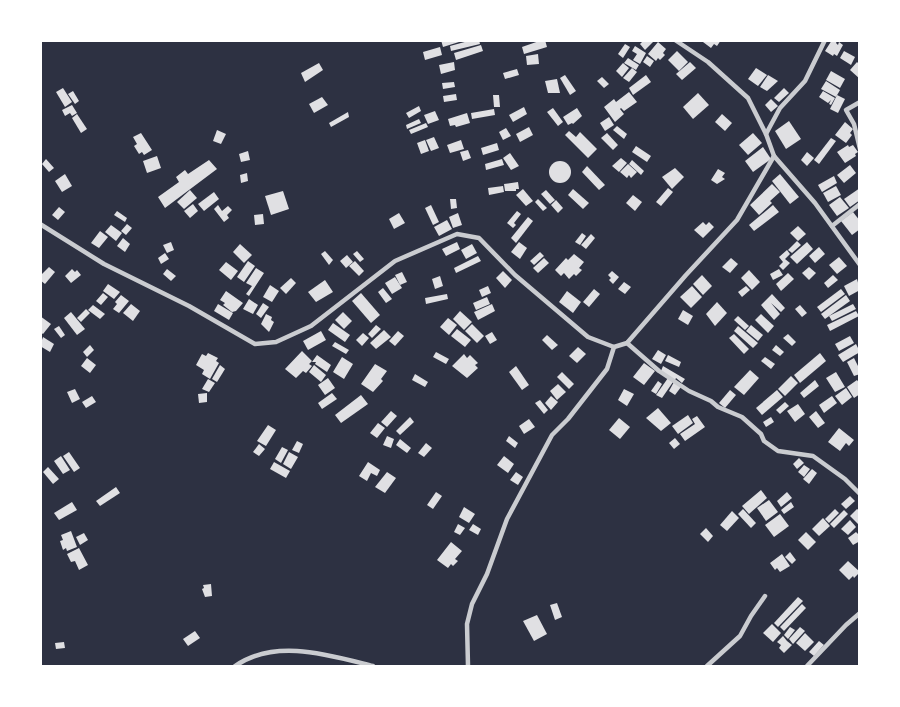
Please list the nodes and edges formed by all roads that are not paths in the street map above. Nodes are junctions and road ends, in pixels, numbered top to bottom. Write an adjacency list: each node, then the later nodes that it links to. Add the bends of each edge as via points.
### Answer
1 (675, 40): 4 (street, via 708,62 748,98)
2 (825, 40): 4 (street, via 805,81 780,108)
3 (860, 102): 5 (street, via 846,110)
4 (766, 134): 6 (street)
5 (860, 149)
6 (774, 156): 9 (street); 11 (street, via 737,220)
7 (860, 204): 9 (street)
8 (40, 224): 12 (street, via 104,264 255,344 276,342 311,326 395,261 457,234 479,238 588,338)
9 (832, 226): 10 (street)
10 (860, 265)
11 (627, 343): 12 (street); 13 (street, via 689,391 742,417 778,451 813,456 845,478)
12 (614, 347): 18 (street, via 606,369 548,442 507,519 472,604 467,624)
13 (860, 494)
14 (765, 596): 19 (street, via 740,636)
15 (860, 613): 20 (street)
16 (235, 666): 17 (street, via 258,656 300,651)
17 (373, 666)
18 (468, 666)
19 (707, 666)
20 (807, 666)

